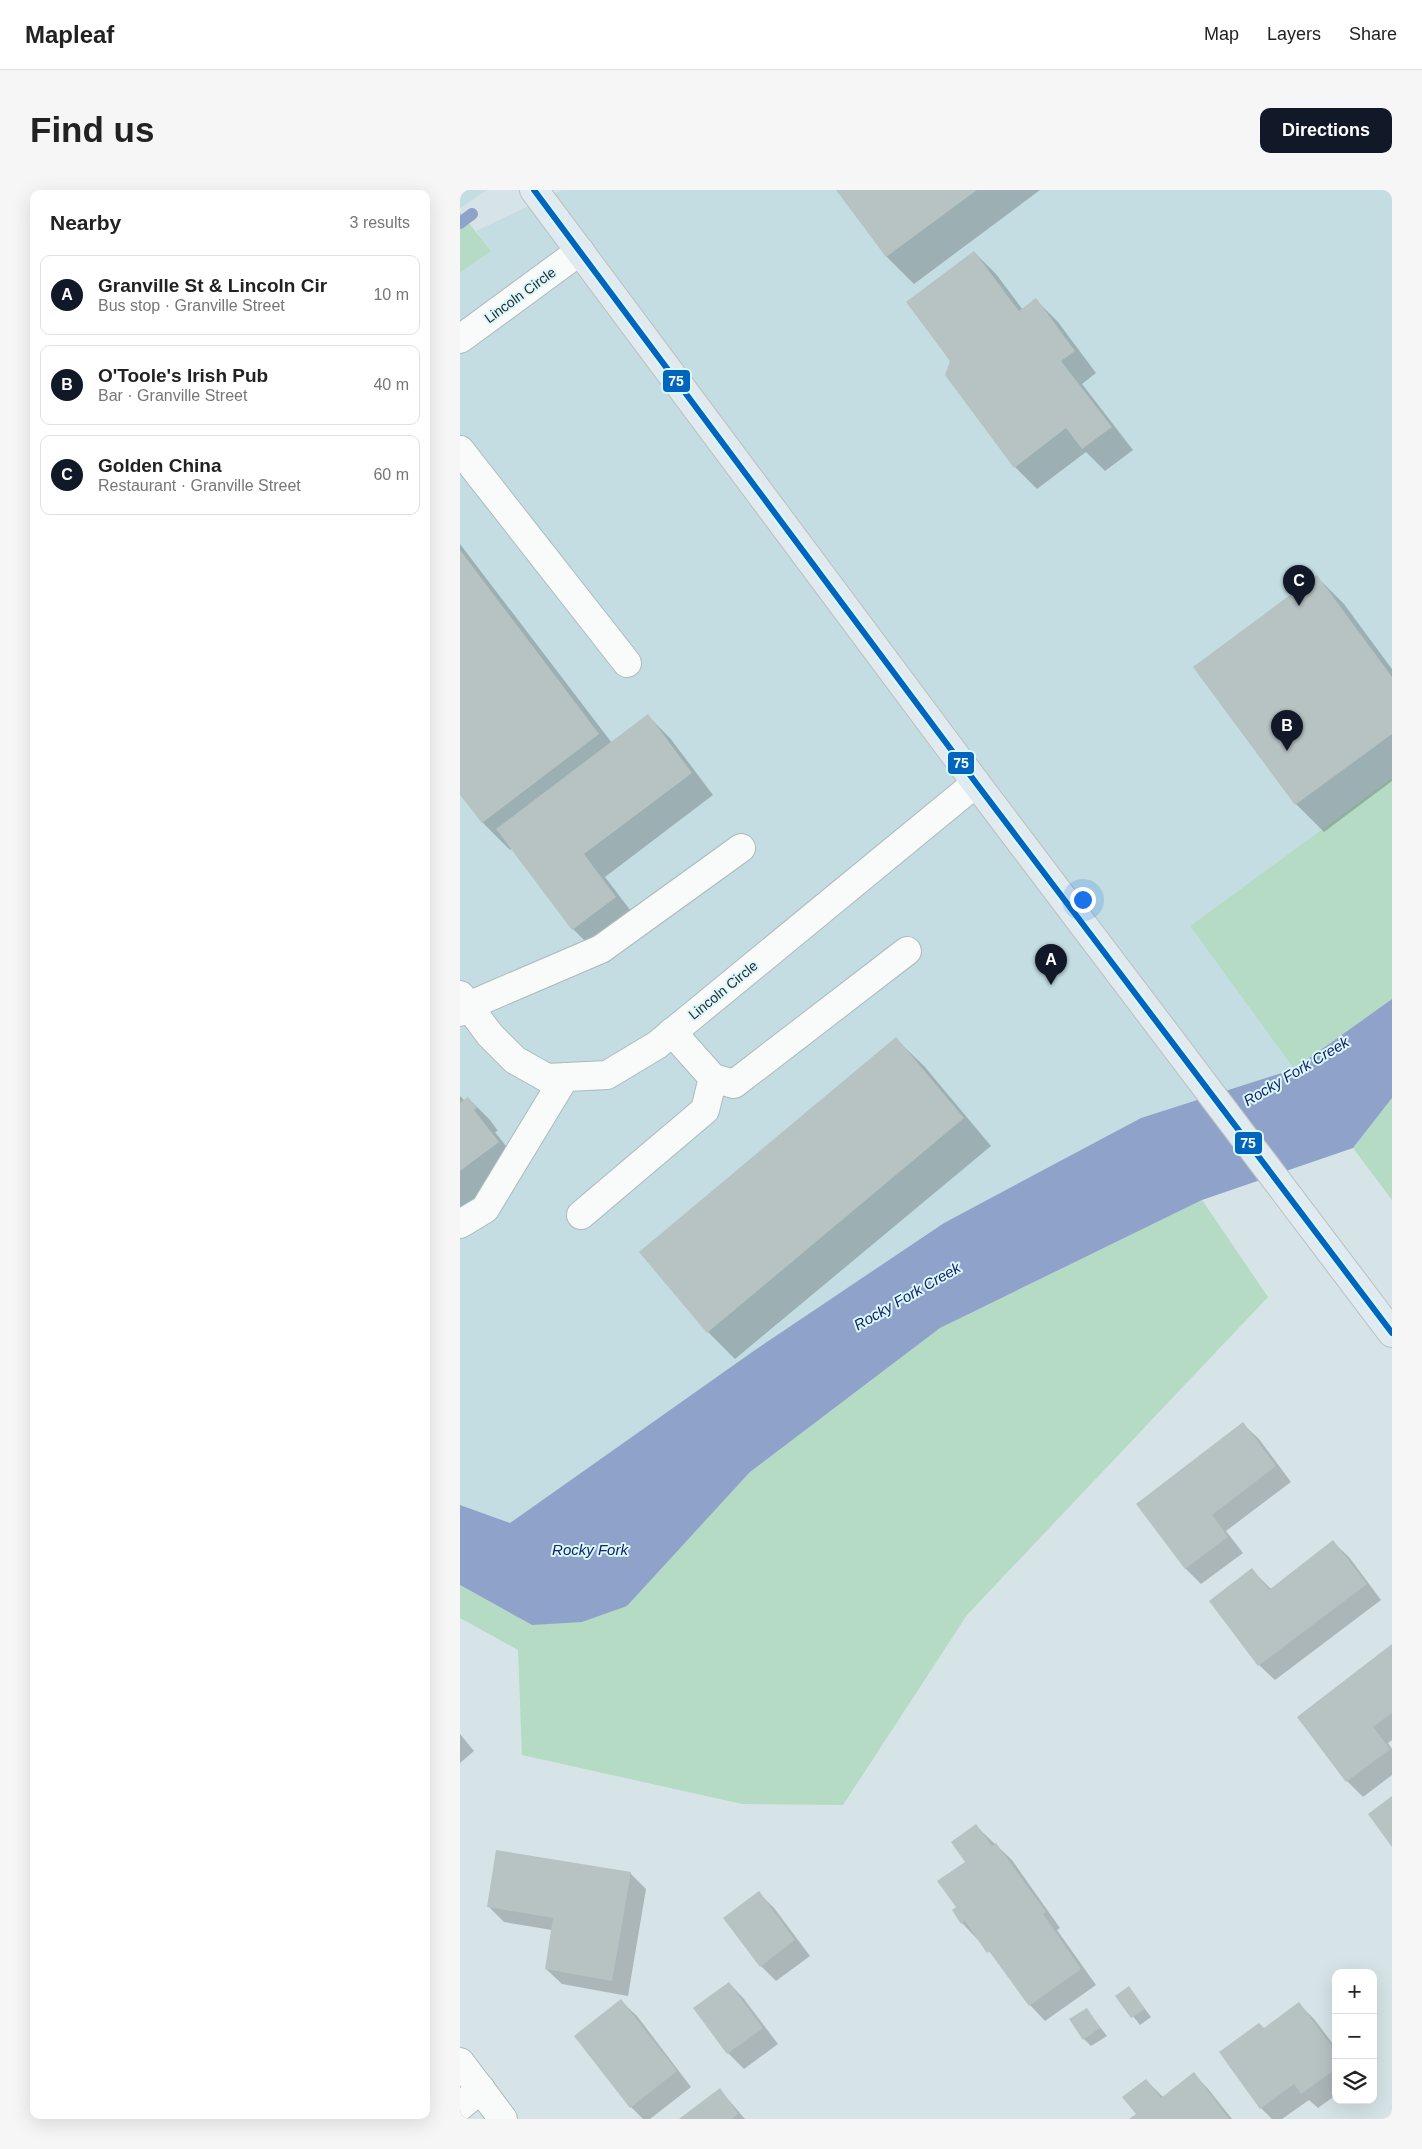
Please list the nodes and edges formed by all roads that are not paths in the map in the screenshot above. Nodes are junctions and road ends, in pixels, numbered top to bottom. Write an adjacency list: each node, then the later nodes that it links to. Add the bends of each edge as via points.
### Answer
1 (534, 190): 2 (main road)
2 (580, 251): 3 (street, Lincoln Circle); 6 (main road)
3 (460, 339)
4 (460, 450): 5 (street)
5 (627, 663)
6 (976, 783): 10 (street, Lincoln Circle); 15 (main road)
7 (742, 848): 9 (street, via 601,949)
8 (907, 951): 12 (street, via 734,1084)
9 (463, 1004): 11 (street, Lincoln Circle, via 515,1060 546,1078)
10 (672, 1032): 11 (street, Lincoln Circle, via 607,1075); 12 (street)
11 (565, 1077): 14 (street, via 485,1208)
12 (713, 1078): 13 (street, via 705,1110)
13 (581, 1215)
14 (460, 1224)
15 (1392, 1332)
16 (460, 2062): 17 (street)
17 (470, 2098): 18 (street)
18 (503, 2119)

